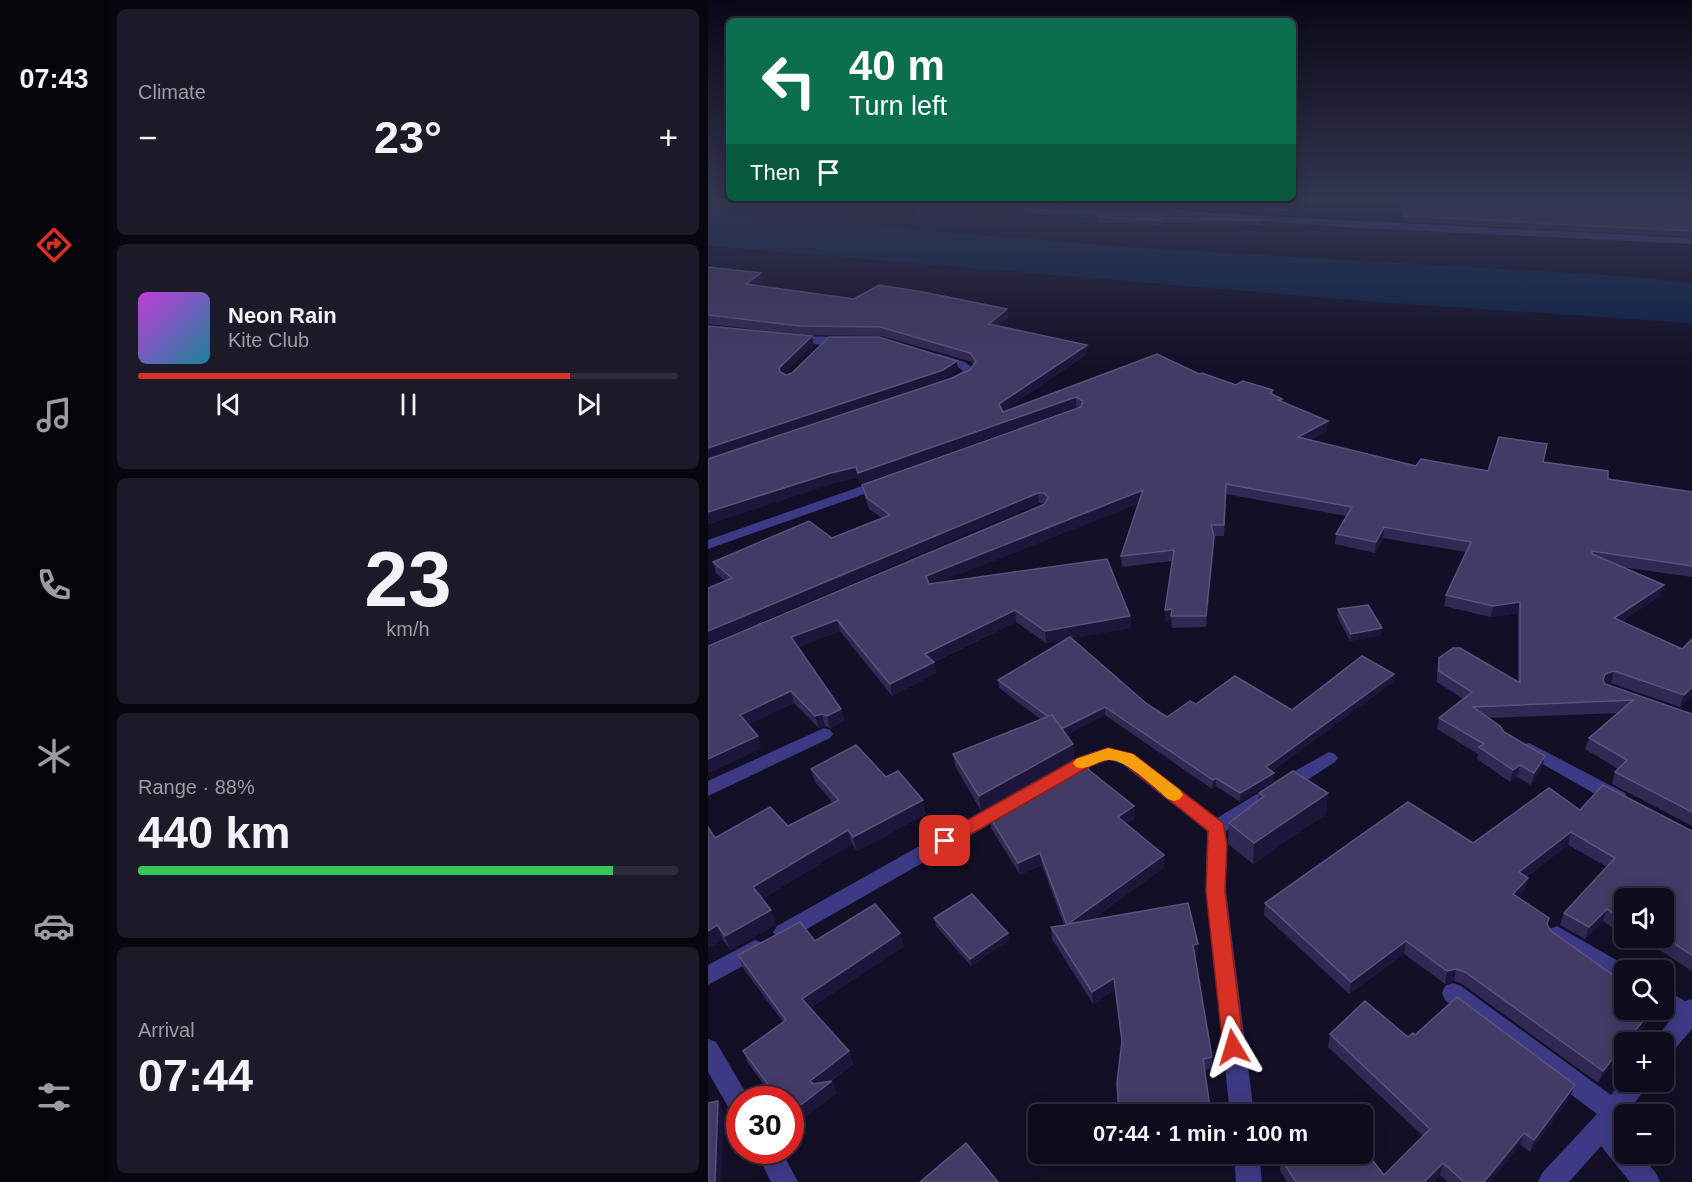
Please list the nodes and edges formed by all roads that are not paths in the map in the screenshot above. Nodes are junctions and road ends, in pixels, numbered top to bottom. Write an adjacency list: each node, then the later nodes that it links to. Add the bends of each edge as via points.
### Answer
1 (778, 337): 2 (street, via 823,345)
2 (855, 339)
3 (932, 354): 4 (street, via 969,370)
4 (938, 387)
5 (898, 477): 6 (street)
6 (708, 545)
7 (824, 734): 10 (street)
8 (1509, 738): 11 (street)
9 (1329, 758): 12 (street)
10 (708, 789)
11 (1631, 805)
12 (1216, 828): 15 (street, via 1127,758 1108,753 1097,756); 23 (street, via 1216,891)
13 (1557, 935): 14 (street)
14 (1614, 970)
15 (708, 976)
16 (1453, 993): 24 (street)
17 (1674, 1005): 18 (street)
18 (1690, 1014): 19 (street)
19 (1674, 1033)
20 (708, 1050): 21 (street)
21 (729, 1086)
22 (1629, 1092): 24 (street)
23 (1241, 1104)
24 (1608, 1120): 29 (street); 30 (street)
25 (774, 1164): 27 (street)
26 (1248, 1164): 28 (street)
27 (782, 1181)
28 (1249, 1182)
29 (1551, 1182)
30 (1647, 1182)

